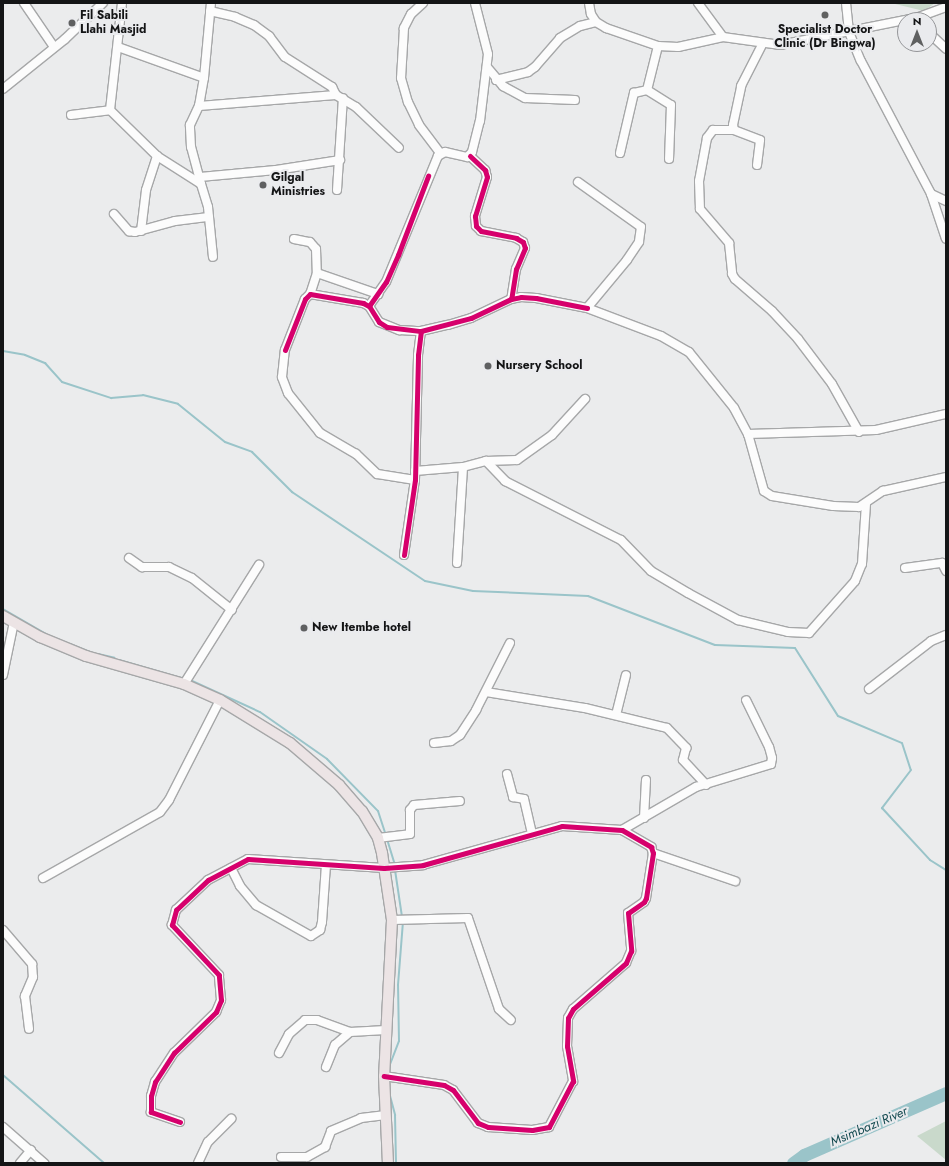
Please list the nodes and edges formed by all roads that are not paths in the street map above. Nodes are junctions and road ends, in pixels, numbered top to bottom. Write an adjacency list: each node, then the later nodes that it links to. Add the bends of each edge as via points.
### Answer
1 (24, 3): 19 (street)
2 (104, 3): 19 (street)
3 (122, 3): 20 (street)
4 (423, 3): 34 (street, via 411,14 404,28 401,78 408,102 419,125)
5 (475, 3): 22 (street, via 487,44)
6 (589, 3): 12 (street)
7 (846, 3): 14 (street)
8 (702, 4): 15 (street)
9 (210, 7): 23 (street); 27 (street, via 254,25 270,36 285,57 332,87)
10 (946, 7): 11 (street)
11 (934, 12)
12 (596, 22): 18 (street, via 617,33); 24 (street, via 580,26 560,38 528,72)
13 (897, 23): 14 (street)
14 (849, 32): 17 (street, via 796,43); 44 (street, via 861,61)
15 (723, 37): 17 (street); 18 (street, via 695,45)
16 (937, 41): 21 (street)
17 (762, 45): 32 (street, via 741,86 735,108)
18 (658, 46): 26 (street)
19 (54, 48): 25 (street)
20 (118, 48): 23 (street); 30 (street)
21 (946, 49)
22 (487, 67): 24 (street); 37 (street, via 480,122)
23 (204, 78): 29 (street)
24 (496, 80): 28 (street, via 525,98)
25 (3, 89)
26 (646, 90): 35 (street, via 634,93); 38 (street, via 671,105)
27 (339, 96): 29 (street); 33 (street, via 356,107); 39 (street)
28 (575, 100)
29 (199, 106): 41 (street, via 190,125 190,134)
30 (110, 110): 31 (street); 36 (street)
31 (71, 115)
32 (734, 130): 40 (street, via 760,140); 61 (street, via 713,130 707,138 699,181 700,209 729,243 732,274 798,339 832,384)
33 (399, 148)
34 (440, 153): 37 (street); 54 (street, via 428,176 398,255)
35 (620, 153)
36 (157, 156): 41 (street); 48 (street, via 146,190)
37 (470, 156): 55 (street, via 486,170 475,216 476,226 481,231 516,238 523,242 525,248 516,269)
38 (669, 159)
39 (340, 160): 41 (street); 43 (street)
40 (757, 165)
41 (200, 181): 47 (street)
42 (578, 182): 57 (street, via 641,227 639,242 631,254)
43 (337, 190)
44 (931, 194): 45 (street); 50 (street)
45 (946, 201)
46 (114, 214): 48 (street, via 129,231)
47 (209, 217): 48 (street, via 175,221); 51 (street)
48 (141, 231)
49 (294, 239): 52 (street, via 314,245)
50 (946, 239)
51 (213, 258)
52 (317, 273): 53 (street); 54 (street)
53 (310, 294): 56 (street); 67 (street, via 305,299 285,350 282,378 288,393 320,433 356,454 377,474)
54 (378, 294): 56 (street)
55 (511, 299): 57 (street, via 536,298); 58 (street, via 471,318)
56 (369, 306): 58 (street, via 379,322 387,327)
57 (587, 308): 62 (street, via 661,336 689,352 718,386)
58 (421, 332): 65 (street, via 418,355)
59 (585, 399): 63 (street, via 552,436 527,455 510,462)
60 (946, 414): 61 (street)
61 (859, 432): 62 (street)
62 (748, 434): 68 (street, via 762,487 772,496 833,506 859,507)
63 (486, 461): 64 (street); 68 (street, via 505,481 621,540 651,570 688,593 738,620 788,632 809,633 855,581 862,564)
64 (463, 467): 65 (street); 72 (street)
65 (415, 471): 67 (street)
66 (946, 477): 68 (street, via 883,491)
67 (415, 480): 69 (street)
68 (866, 504)
69 (404, 555)
70 (129, 558): 76 (street, via 142,567 169,567 192,578)
71 (944, 562): 74 (street); 75 (street)
72 (457, 563)
73 (259, 564): 76 (street)
74 (905, 568)
75 (946, 571)
76 (232, 610): 83 (street)
77 (3, 616): 78 (main road)
78 (14, 622): 81 (street); 83 (main road, via 40,637 86,656)
79 (946, 635): 84 (street, via 931,641)
80 (510, 643): 85 (street)
81 (3, 675)
82 (626, 675): 88 (street)
83 (184, 684): 86 (main road)
84 (869, 690)
85 (486, 692): 88 (street); 89 (street, via 457,739)
86 (220, 700): 97 (main road, via 258,721 313,762 362,811); 102 (street, via 170,800 160,812)
87 (746, 700): 92 (street, via 769,746 771,764)
88 (616, 714): 92 (street, via 667,728 686,748 683,760)
89 (434, 743)
90 (507, 774): 96 (street, via 513,797 524,799)
91 (646, 780): 94 (street)
92 (706, 785): 94 (street, via 688,791)
93 (460, 801): 97 (street, via 414,805 410,810 410,834)
94 (644, 818): 95 (street)
95 (622, 830): 96 (street, via 562,826); 98 (street, via 644,841 651,847)
96 (532, 834): 101 (street, via 446,861)
97 (378, 838): 101 (main road)
98 (652, 853): 103 (street); 112 (street, via 644,902 628,913 631,951 626,964 573,1008 568,1018 567,1046 573,1081 549,1127 532,1130 488,1127 478,1123 453,1090 444,1085)
99 (326, 865): 100 (street, via 257,858 248,859); 100 (street, via 322,922 320,930 311,936 256,905 240,886); 101 (street)
100 (231, 868): 115 (street, via 198,887 176,910 172,918 172,925 220,974 222,988 216,1012 174,1053 155,1082 151,1096 151,1112)
101 (384, 868): 104 (main road)
102 (43, 878)
103 (735, 881)
104 (392, 920): 106 (street, via 468,918 499,1009); 108 (main road)
105 (3, 930): 107 (street, via 32,964 33,977 25,996)
106 (511, 1020)
107 (29, 1029)
108 (386, 1030): 109 (street); 112 (main road)
109 (350, 1032): 110 (street, via 317,1020 305,1020 289,1034); 111 (street, via 335,1045)
110 (279, 1053)
111 (326, 1067)
112 (384, 1076): 113 (main road)
113 (386, 1115): 118 (street, via 361,1118 331,1131 325,1147 307,1157); 122 (main road)
114 (231, 1119): 121 (street, via 208,1142)
115 (180, 1122)
116 (3, 1127): 117 (street)
117 (31, 1150): 119 (street); 120 (street)
118 (281, 1157)
119 (20, 1163)
120 (44, 1163)
121 (198, 1163)
122 (388, 1163)

